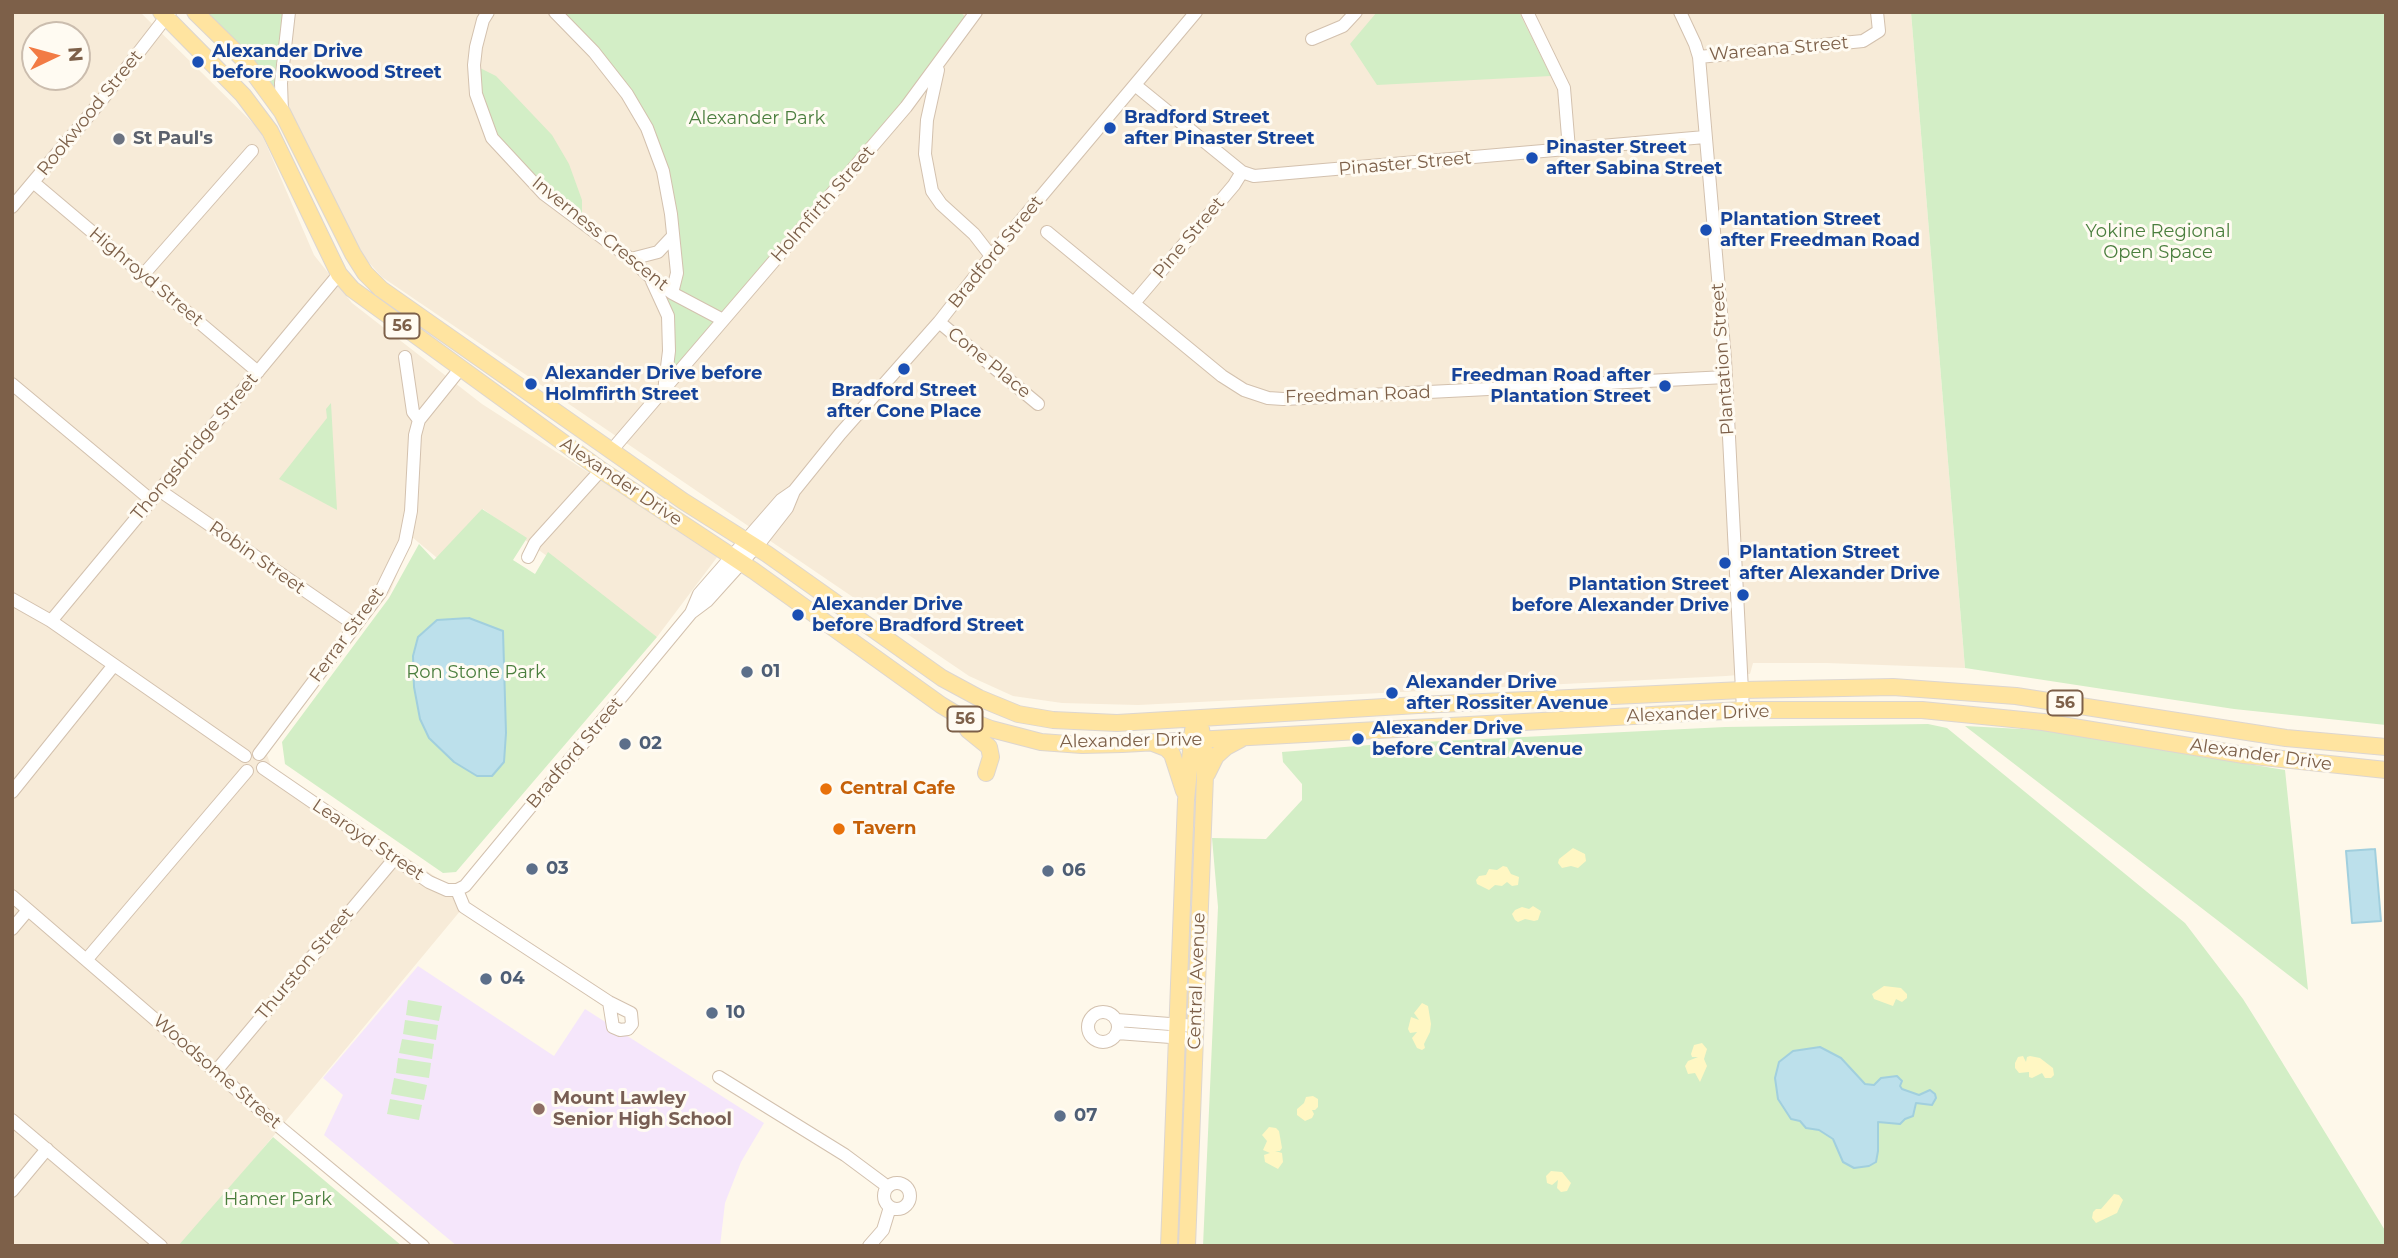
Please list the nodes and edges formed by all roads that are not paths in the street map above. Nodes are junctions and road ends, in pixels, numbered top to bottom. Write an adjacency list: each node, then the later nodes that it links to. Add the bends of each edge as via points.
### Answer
1 (195, 12): 17 (main road, Alexander Drive / 56, via 244,60)
2 (289, 12): 17 (street)
3 (488, 12): 28 (street, Inverness Crescent, via 474,65 476,94 492,138 544,194)
4 (555, 12): 26 (street, via 594,51 647,128 663,171)
5 (1196, 12): 15 (street, Bradford Street)
6 (1356, 12): 12 (street, via 1343,26)
7 (1527, 12): 20 (street, via 1564,88)
8 (1680, 12): 13 (street, Plantation Street)
9 (1877, 12): 13 (street, Wareana Street, via 1879,32 1863,41)
10 (170, 14): 23 (street, Rookwood Street); 29 (main road, Alexander Drive / 56, via 270,131)
11 (968, 15): 14 (street, Holmfirth Street)
12 (1312, 39)
13 (1699, 57): 19 (street, Plantation Street)
14 (940, 63): 16 (street, Holmfirth Street); 18 (street)
15 (1135, 85): 22 (street); 27 (street, Bradford Street)
16 (906, 107): 18 (street); 34 (street, Holmfirth Street)
17 (282, 112): 44 (main road, Alexander Drive / 56, via 365,273)
18 (927, 120): 27 (street, via 925,154 932,191)
19 (1705, 137): 20 (street, Pinaster Street); 39 (street, Plantation Street)
20 (1569, 149): 22 (street, Pinaster Street, via 1266,176)
21 (252, 151): 30 (street)
22 (1242, 172): 33 (street, Pine Street)
23 (33, 182): 24 (street, Rookwood Street); 30 (street, Highroyd Street)
24 (12, 207)
25 (1048, 232): 33 (street, Freedman Road)
26 (673, 236): 28 (street, via 658,252); 32 (street, via 677,273)
27 (991, 256): 35 (street, Bradford Street)
28 (631, 259): 31 (street, Inverness Crescent)
29 (340, 274): 37 (main road, Alexander Drive / 56, via 352,289); 38 (street, Thongsbridge Street)
30 (143, 275): 38 (street, Highroyd Street)
31 (650, 277): 32 (street, Inverness Crescent); 41 (street, via 668,316)
32 (672, 293): 34 (street, Inverness Crescent)
33 (1134, 303): 39 (street, Freedman Road, via 1235,386 1268,398)
34 (723, 320): 41 (street, Holmfirth Street)
35 (939, 322): 42 (street, Cone Place); 47 (street, Bradford Street, via 794,491 781,500)
36 (405, 357): 43 (street, Ferrar Street, via 412,412)
37 (460, 369): 43 (street); 45 (main road, Alexander Drive / 56)
38 (258, 372): 46 (street, Thongsbridge Street)
39 (1726, 377): 54 (street, Plantation Street)
40 (12, 384): 46 (street, Robin Street)
41 (664, 391): 44 (street, Holmfirth Street)
42 (1038, 404)
43 (419, 420): 52 (street, Ferrar Street, via 405,542 380,593)
44 (611, 451): 47 (main road, Alexander Drive / 56)
45 (601, 470): 48 (street, via 535,543); 49 (main road, Alexander Drive / 56)
46 (155, 495): 51 (street, Thongsbridge Street); 52 (street, Robin Street)
47 (751, 544): 49 (street, Bradford Street); 57 (main road, Alexander Drive / 56, via 942,678 979,698 1018,713 1084,723)
48 (528, 557)
49 (736, 560): 56 (main road, Alexander Drive / 56); 72 (street, Bradford Street, via 699,594 691,613 465,886)
50 (12, 599): 51 (street)
51 (51, 621): 53 (street)
52 (355, 625): 62 (street, Ferrar Street)
53 (114, 665): 63 (street); 69 (street)
54 (1742, 690): 55 (street, Plantation Street); 57 (main road, Alexander Drive / 56); 61 (main road, Alexander Drive / 56, via 1893,687 2016,696 2286,738)
55 (1743, 710): 58 (main road, Alexander Drive / 56); 65 (main road, Alexander Drive / 56, via 1922,710 2043,722 2244,754)
56 (961, 717): 60 (main road, Alexander Drive / 56, via 1041,742); 67 (main road, via 968,730 989,747)
57 (1197, 717): 59 (main road, Central Avenue)
58 (1247, 736): 59 (main road, Alexander Drive / 56); 68 (main road, via 1216,756)
59 (1197, 739): 60 (main road, Alexander Drive / 56); 68 (main road, Central Avenue); 70 (main road, Central Avenue)
60 (1153, 743): 70 (main road, via 1174,758)
61 (2386, 747)
62 (259, 754): 63 (street); 64 (street)
63 (245, 757): 66 (street)
64 (263, 768): 66 (street, via 255,774); 71 (street, Learoyd Street)
65 (2386, 770)
66 (247, 771): 76 (street)
67 (986, 773)
68 (1205, 776): 80 (main road, Central Avenue)
69 (12, 792)
70 (1186, 800): 79 (main road, Central Avenue)
71 (395, 858): 72 (street, Learoyd Street, via 437,887); 81 (street, Thurston Street)
72 (457, 890): 77 (street, via 464,907)
73 (12, 896): 74 (street, Woodsome Street)
74 (28, 910): 75 (street); 76 (street, Woodsome Street)
75 (12, 929)
76 (87, 959): 81 (street, Woodsome Street)
77 (609, 1002)
78 (1117, 1027): 79 (street)
79 (1177, 1032): 80 (street); 91 (main road, Central Avenue)
80 (1195, 1032): 92 (main road, Central Avenue)
81 (216, 1071): 89 (street, Woodsome Street)
82 (719, 1077): 85 (street)
83 (12, 1120): 84 (street)
84 (47, 1149): 86 (street); 88 (street)
85 (888, 1187): 87 (street, via 884,1197); 87 (street, via 902,1184 911,1196 902,1208)
86 (12, 1191)
87 (890, 1207): 90 (street, via 883,1230)
88 (161, 1246)
89 (423, 1246)
90 (869, 1246)
91 (1169, 1246)
92 (1187, 1246)

